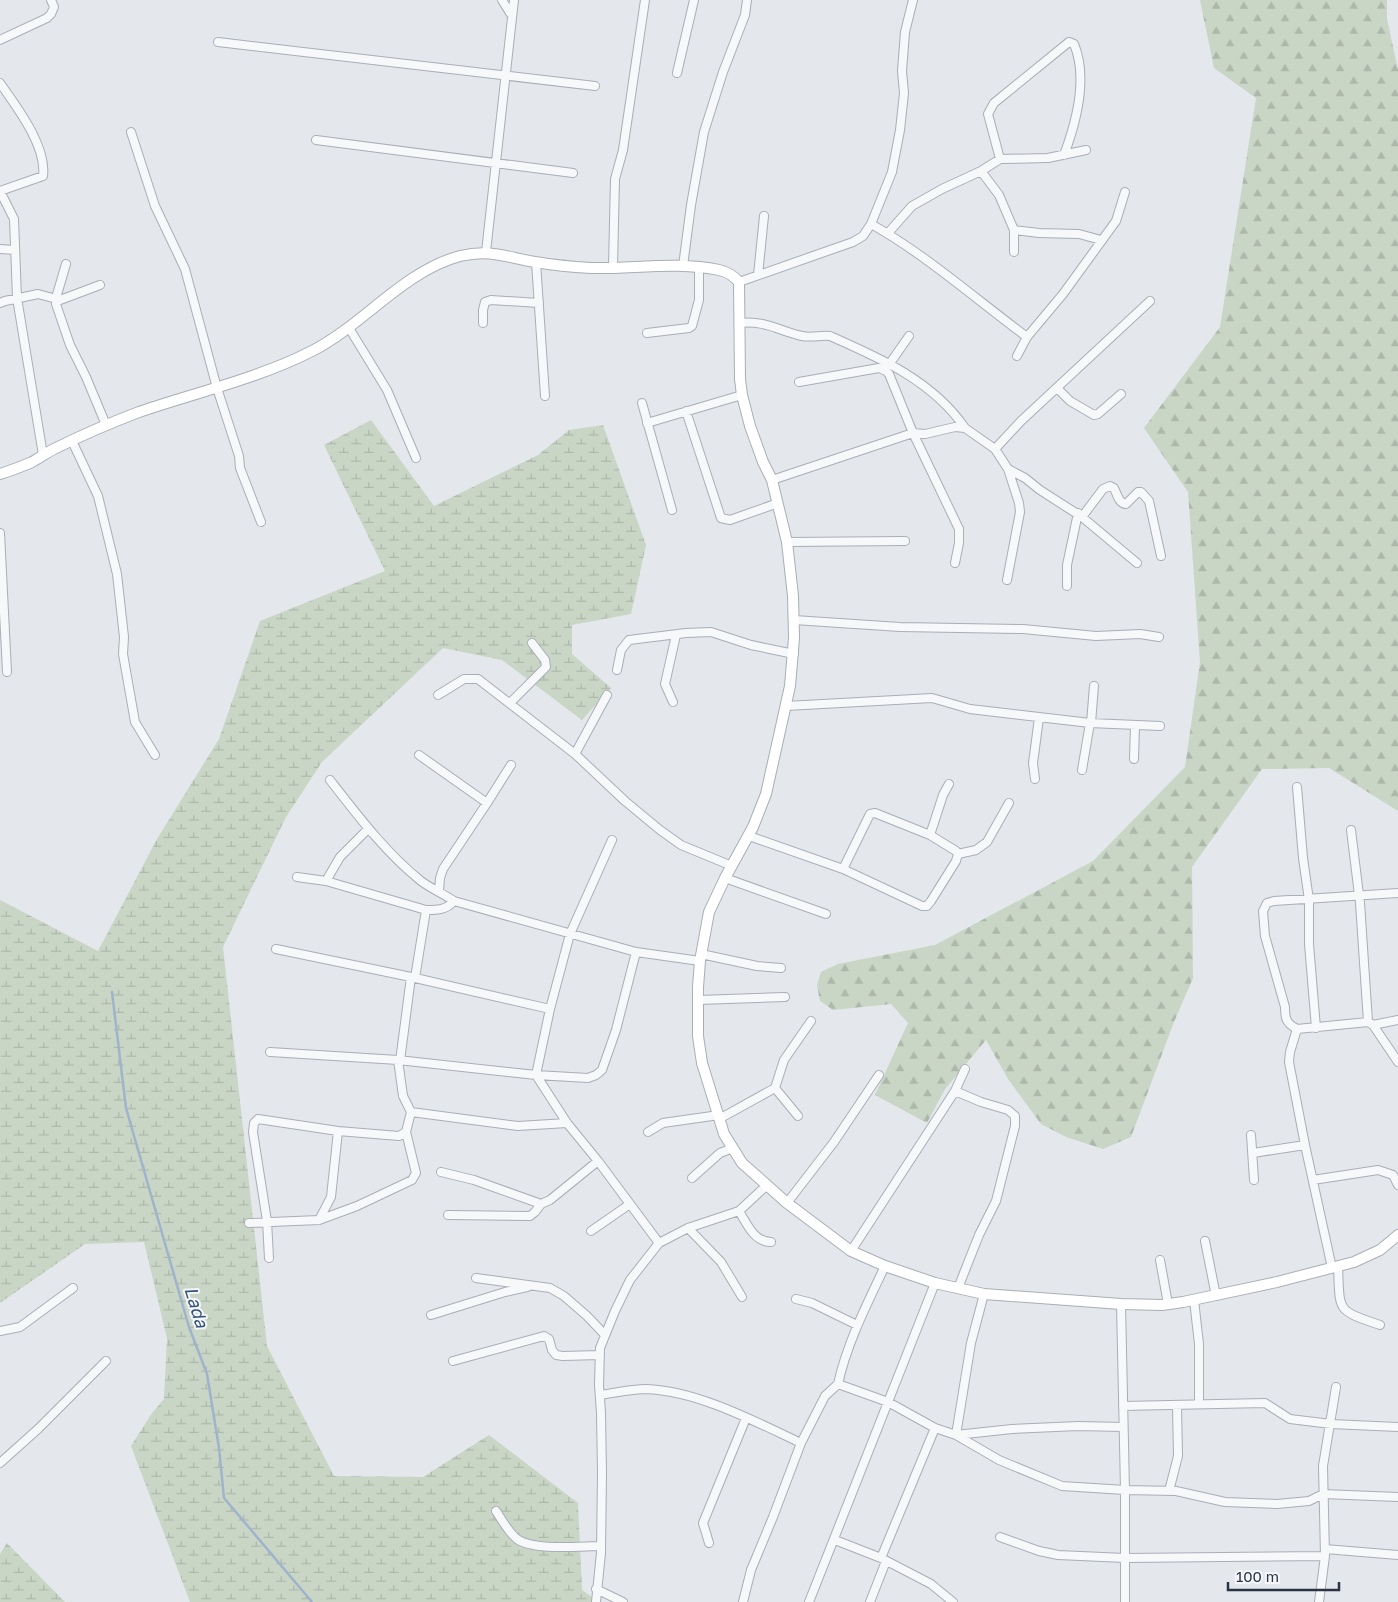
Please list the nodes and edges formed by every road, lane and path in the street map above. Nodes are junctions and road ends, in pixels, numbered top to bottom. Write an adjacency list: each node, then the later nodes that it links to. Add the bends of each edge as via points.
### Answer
1 (51, 0): 9 (street, via 54,7 47,18)
2 (502, 0): 8 (street)
3 (514, 0): 8 (street)
4 (646, 0): 37 (street, via 623,150 615,179)
5 (694, 0): 11 (street)
6 (747, 0): 36 (street, via 746,16 723,72 704,132)
7 (913, 0): 26 (street, via 905,32 900,130 892,172)
8 (512, 16): 12 (street)
9 (0, 40)
10 (218, 42): 12 (street)
11 (677, 73)
12 (506, 76): 14 (street); 20 (street)
13 (0, 83): 23 (street, via 24,116 44,168 43,176)
14 (595, 86)
15 (131, 132): 56 (street, via 155,206 186,269)
16 (316, 140): 20 (street)
17 (1086, 150): 18 (street)
18 (1064, 155): 19 (street); 19 (street, via 1075,122 1080,70 1077,51 1070,42 990,109 988,114)
19 (1000, 159): 21 (street)
20 (496, 163): 22 (street); 32 (street)
21 (981, 171): 27 (street, via 1000,196); 28 (street, via 912,206)
22 (573, 173)
23 (0, 191): 31 (street, via 14,220)
24 (1125, 192): 29 (street, via 1116,220)
25 (764, 216): 39 (street)
26 (871, 224): 28 (street); 39 (street, via 863,236 853,242)
27 (1014, 230): 29 (street, via 1080,234); 33 (street)
28 (888, 233): 52 (street)
29 (1101, 240): 52 (street, via 1063,294)
30 (0, 249): 31 (street)
31 (15, 250): 42 (street)
32 (486, 252): 34 (street); 49 (street, via 461,256 422,273)
33 (1014, 252)
34 (536, 262): 37 (street); 46 (street)
35 (66, 264): 43 (street)
36 (683, 266): 37 (street); 38 (street)
37 (613, 267)
38 (699, 268): 40 (street, via 732,274); 50 (street, via 699,300 692,326)
39 (758, 275): 40 (street)
40 (739, 282): 48 (street)
41 (100, 285): 43 (street, via 65,299)
42 (17, 298): 43 (street, via 38,294); 45 (street); 69 (street)
43 (56, 298): 63 (street, via 63,328)
44 (1150, 301): 57 (street)
45 (0, 303)
46 (539, 303): 47 (street, via 485,302); 60 (street)
47 (483, 323)
48 (740, 323): 54 (street, via 753,321 804,337 830,336); 59 (street)
49 (348, 328): 56 (street, via 314,350 284,364); 70 (street, via 386,390)
50 (647, 333)
51 (908, 336): 54 (street)
52 (1026, 338): 53 (street)
53 (1017, 356)
54 (888, 367): 55 (street); 65 (street, via 922,384); 66 (street)
55 (799, 382)
56 (217, 388): 63 (street); 77 (street, via 240,468)
57 (1057, 388): 58 (street, via 1070,401 1094,415); 68 (street)
58 (1121, 394)
59 (742, 395): 62 (street); 73 (street, via 750,426)
60 (545, 396)
61 (642, 403): 64 (street)
62 (686, 411): 64 (street); 74 (street, via 721,518 730,520)
63 (106, 424): 67 (street)
64 (648, 424): 75 (street)
65 (965, 428): 66 (street); 68 (street)
66 (912, 433): 73 (street); 82 (street, via 959,529)
67 (72, 440): 69 (street); 104 (street, via 98,496 117,574 123,654 134,722)
68 (995, 449): 71 (street)
69 (43, 455): 72 (street)
70 (416, 458)
71 (1008, 468): 76 (street); 84 (street, via 1020,512)
72 (0, 474)
73 (772, 480): 74 (street)
74 (778, 503): 80 (street)
75 (672, 510)
76 (1080, 515): 81 (street, via 1107,487 1114,488 1123,504 1141,492 1149,501); 83 (street); 85 (street, via 1067,565)
77 (261, 522)
78 (0, 533): 92 (street)
79 (905, 541): 80 (street)
80 (787, 542): 86 (street)
81 (1161, 556)
82 (955, 563)
83 (1137, 563)
84 (1007, 580)
85 (1067, 586)
86 (794, 620): 88 (street); 90 (street)
87 (676, 635): 90 (street, via 711,632); 91 (street, via 629,640 621,650); 96 (street, via 665,684)
88 (1159, 637)
89 (532, 643): 97 (street, via 545,660 546,667)
90 (794, 654): 98 (street)
91 (617, 670)
92 (7, 672)
93 (1094, 686): 100 (street)
94 (607, 695): 103 (street)
95 (438, 696): 97 (street, via 464,679 478,679)
96 (673, 702)
97 (510, 703): 103 (street)
98 (786, 706): 99 (street, via 932,698 970,709); 118 (street, via 766,794)
99 (1039, 718): 100 (street); 109 (street, via 1033,763)
100 (1090, 722): 101 (street); 108 (street)
101 (1135, 724): 102 (street); 106 (street)
102 (1160, 726)
103 (575, 754): 121 (street, via 625,801 681,845)
104 (155, 755)
105 (419, 755): 114 (street)
106 (1134, 759)
107 (511, 765): 114 (street)
108 (1082, 770)
109 (1035, 779)
110 (330, 780): 115 (street)
111 (949, 784): 117 (street)
112 (1297, 787): 129 (street)
113 (1009, 803): 120 (street, via 986,842 976,850)
114 (487, 804): 126 (street, via 442,869)
115 (368, 829): 125 (street, via 340,857); 126 (street, via 423,882)
116 (1351, 830): 128 (street)
117 (930, 835): 120 (street); 122 (street, via 880,814 870,814)
118 (748, 836): 121 (street); 122 (street)
119 (612, 840): 133 (street)
120 (958, 854): 122 (street, via 927,906)
121 (732, 866): 124 (street)
122 (843, 869)
123 (297, 876): 125 (street)
124 (725, 878): 132 (street); 136 (street, via 709,912)
125 (326, 881): 131 (street)
126 (439, 891): 130 (street)
127 (1398, 893): 128 (street)
128 (1359, 896): 129 (street); 144 (street)
129 (1309, 900): 145 (street); 146 (street, via 1274,901 1267,903 1263,911 1265,936 1285,1019)
130 (454, 901): 131 (street, via 448,907); 133 (street)
131 (426, 910): 138 (street)
132 (826, 914)
133 (570, 934): 135 (street); 141 (street)
134 (276, 949): 138 (street)
135 (636, 952): 136 (street); 152 (street, via 602,1070 588,1078)
136 (700, 958): 137 (street); 140 (street)
137 (781, 968)
138 (413, 977): 141 (street); 148 (street)
139 (786, 997): 140 (street)
140 (698, 1000): 157 (street, via 702,1063)
141 (550, 1009): 152 (street)
142 (1398, 1020): 144 (street)
143 (811, 1021): 153 (street, via 784,1060)
144 (1370, 1024): 145 (street); 149 (street)
145 (1316, 1028): 146 (street)
146 (1297, 1029): 163 (street, via 1289,1062)
147 (270, 1052): 148 (street)
148 (399, 1061): 152 (street); 155 (street, via 403,1096)
149 (1398, 1062)
150 (966, 1069): 154 (street)
151 (879, 1075): 173 (street, via 834,1142)
152 (536, 1076): 158 (street)
153 (775, 1088): 156 (street); 157 (street)
154 (954, 1091): 187 (street); 196 (street, via 1008,1110 1015,1116 996,1201)
155 (411, 1112): 158 (street, via 518,1126); 160 (street)
156 (798, 1116)
157 (719, 1117): 161 (street, via 663,1123); 164 (street)
158 (567, 1123): 166 (street)
159 (338, 1132): 160 (street, via 399,1136); 178 (street, via 331,1197); 179 (street, via 258,1119 254,1123)
160 (406, 1132): 178 (street, via 416,1173 412,1180)
161 (648, 1132)
162 (1251, 1135): 165 (street)
163 (1304, 1145): 165 (street); 170 (street)
164 (732, 1148): 168 (street, via 720,1153); 172 (street, via 742,1163)
165 (1253, 1153): 169 (street)
166 (598, 1161): 174 (street, via 550,1200); 175 (street)
167 (442, 1172): 174 (street)
168 (692, 1178)
169 (1254, 1180)
170 (1313, 1180): 171 (street, via 1378,1170 1393,1175); 191 (street)
171 (1398, 1185)
172 (766, 1186): 173 (street); 176 (street)
173 (787, 1203): 187 (street)
174 (540, 1204): 177 (street, via 530,1216)
175 (630, 1204): 182 (street); 186 (street)
176 (739, 1211): 181 (street); 184 (street, via 757,1238)
177 (448, 1215)
178 (319, 1220): 179 (street)
179 (267, 1221): 180 (street); 188 (street)
180 (249, 1223)
181 (688, 1228): 186 (street); 199 (street, via 721,1262)
182 (591, 1231)
183 (1398, 1235): 191 (street, via 1380,1250)
184 (771, 1242)
185 (1205, 1242): 198 (street)
186 (659, 1243): 208 (street, via 630,1280)
187 (851, 1251): 190 (street)
188 (269, 1258)
189 (1160, 1260): 203 (street)
190 (885, 1266): 193 (street); 205 (street)
191 (1335, 1267): 198 (street); 206 (street, via 1344,1309 1349,1314)
192 (476, 1278): 194 (street)
193 (935, 1283): 196 (street); 215 (street)
194 (532, 1286): 204 (street); 208 (street, via 550,1288 564,1296)
195 (73, 1288): 207 (street, via 20,1327)
196 (958, 1288): 197 (street)
197 (984, 1294): 202 (street); 224 (street, via 971,1343)
198 (1216, 1296): 201 (street)
199 (742, 1297)
200 (796, 1299): 205 (street)
201 (1194, 1300): 203 (street); 217 (street, via 1199,1344)
202 (1121, 1304): 203 (street); 218 (street)
203 (1168, 1304)
204 (431, 1315)
205 (857, 1325): 212 (street)
206 (1380, 1325)
207 (0, 1331)
208 (605, 1335): 209 (street)
209 (600, 1355): 211 (street, via 556,1355 549,1339 544,1336); 214 (street)
210 (106, 1361): 226 (street)
211 (453, 1361)
212 (838, 1384): 215 (street); 225 (street, via 825,1396)
213 (1336, 1387): 220 (street)
214 (600, 1395): 219 (street, via 660,1390 718,1405); 235 (street)
215 (888, 1402): 223 (street); 233 (street)
216 (1177, 1404): 217 (street); 218 (street); 228 (street, via 1178,1456)
217 (1199, 1404): 220 (street, via 1265,1403 1290,1419)
218 (1123, 1406): 221 (street)
219 (746, 1418): 225 (street); 234 (street, via 704,1523)
220 (1331, 1424): 222 (street); 229 (street, via 1323,1466)
221 (1123, 1427): 224 (street, via 1012,1429); 227 (street)
222 (1398, 1427)
223 (935, 1428): 224 (street); 239 (street)
224 (956, 1436): 227 (street, via 999,1460 1062,1486)
225 (801, 1442): 243 (street, via 751,1570)
226 (0, 1463)
227 (1125, 1490): 228 (street); 238 (street)
228 (1169, 1490): 229 (street, via 1225,1502 1277,1504 1309,1501)
229 (1323, 1494): 230 (street); 236 (street)
230 (1398, 1497)
231 (496, 1511): 235 (street, via 516,1538 525,1543 537,1546)
232 (1000, 1537): 238 (street, via 1058,1555)
233 (835, 1540): 239 (street); 244 (street)
234 (709, 1543)
235 (601, 1546): 240 (street)
236 (1325, 1552): 237 (street); 238 (street); 248 (street)
237 (1398, 1555)
238 (1125, 1558): 247 (street)
239 (883, 1559): 245 (street); 246 (street, via 931,1584)
240 (596, 1589): 241 (street); 242 (street)
241 (596, 1602)
242 (623, 1602)
243 (743, 1602)
244 (809, 1602)
245 (870, 1602)
246 (953, 1602)
247 (1125, 1602)
248 (1319, 1602)

